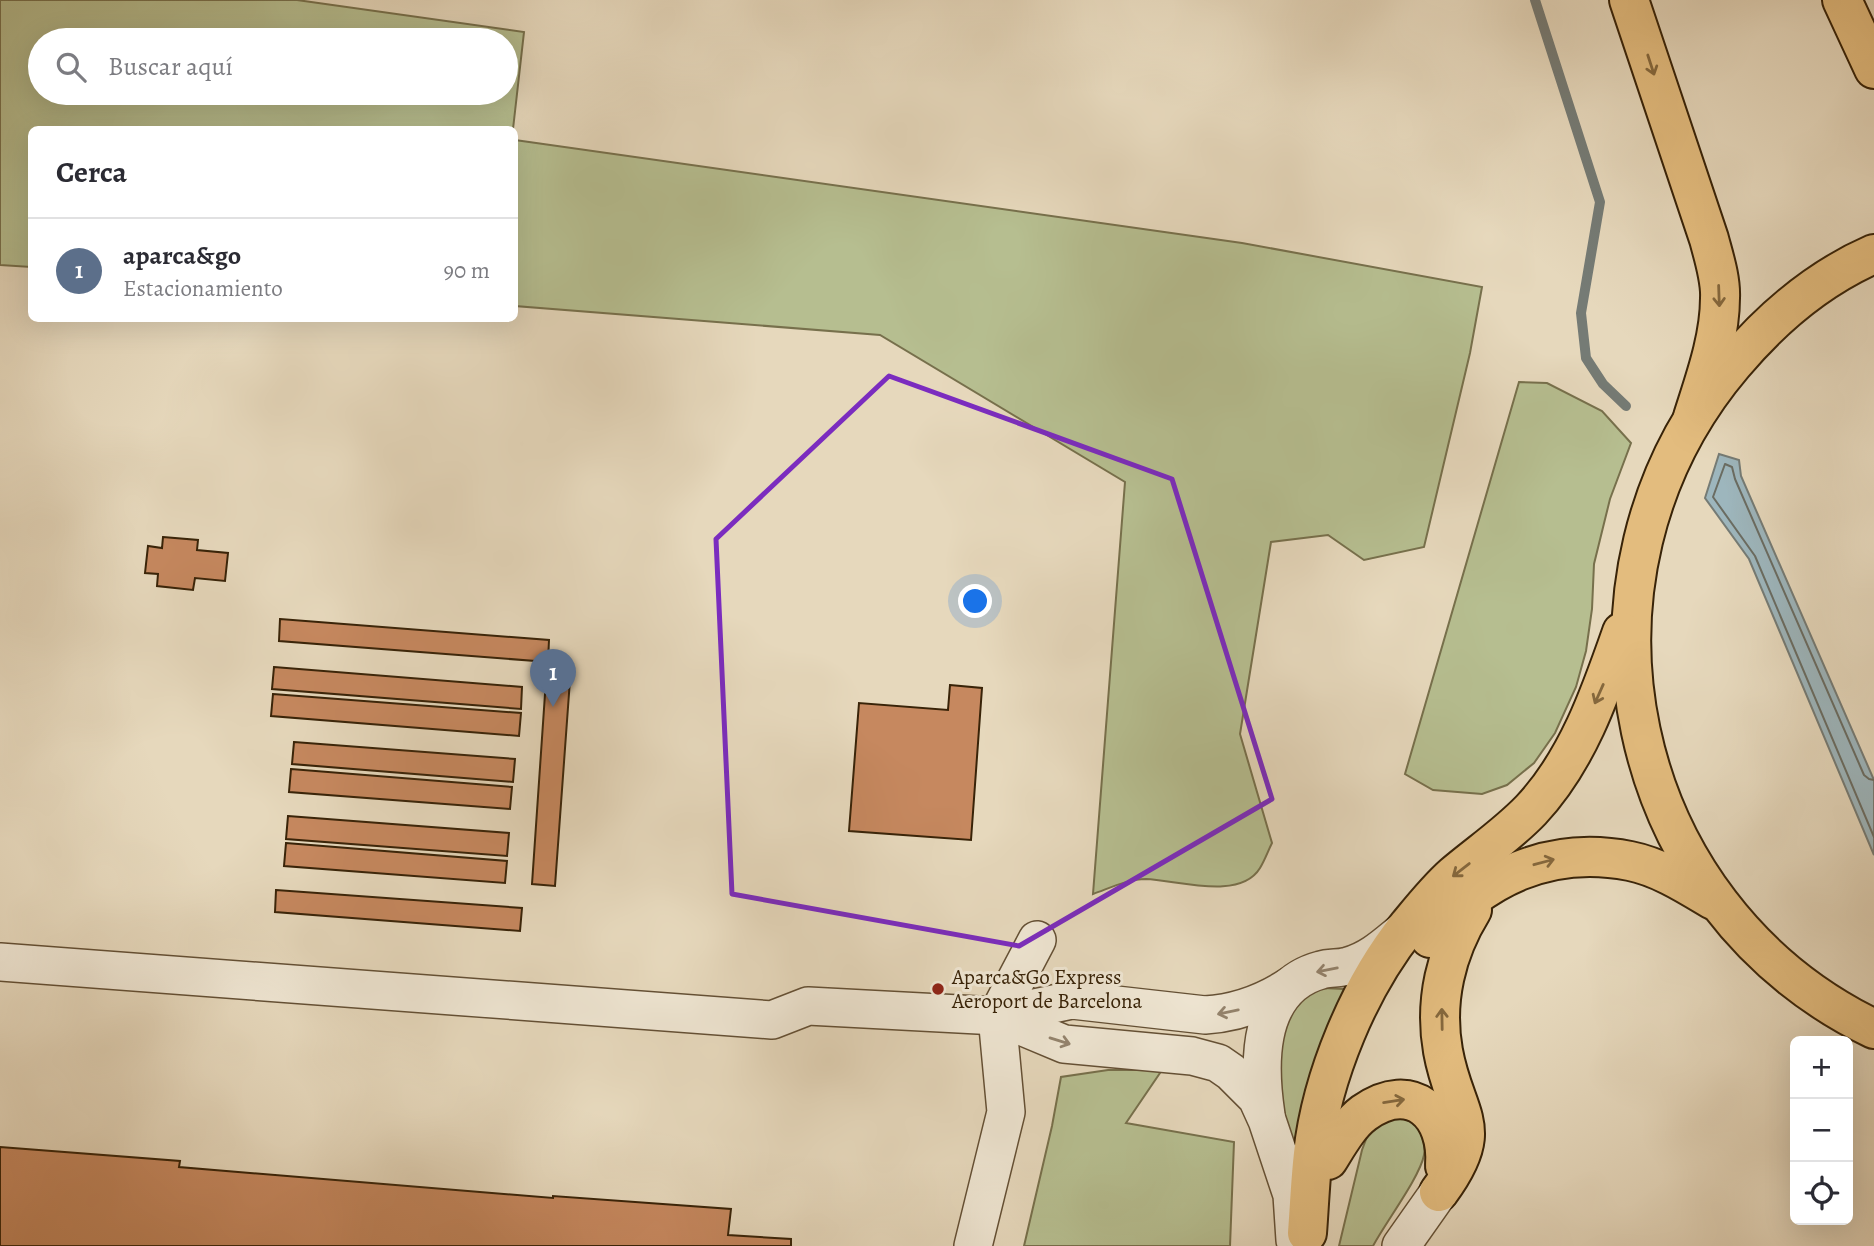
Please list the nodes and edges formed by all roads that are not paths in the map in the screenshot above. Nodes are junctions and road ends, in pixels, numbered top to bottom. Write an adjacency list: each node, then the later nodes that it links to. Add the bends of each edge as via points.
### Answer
1 (1629, 0): 5 (main road, one-way to 5, via 1717,269 1717,329)
2 (1842, 0): 3 (main road)
3 (1874, 69)
4 (1874, 254): 5 (main road, via 1836,274 1774,320)
5 (1693, 416): 6 (main road, via 1675,448 1649,516)
6 (1631, 607): 8 (main road, via 1632,676 1649,767 1677,838); 9 (main road, one-way to 9, via 1580,738 1554,782 1511,830 1452,877)
7 (1489, 886): 8 (main road, one-way to 8, via 1544,861 1601,858 1658,870); 16 (main road, via 1443,923 1398,983 1357,1063); 17 (main road, one-way to 7, via 1461,1158 1466,1136 1443,1049 1442,985 1458,934)
8 (1720, 905): 14 (main road, via 1744,934 1801,985)
9 (1407, 928): 12 (street, one-way to 12, via 1374,955 1347,967 1322,970); 18 (main road, via 1358,1005 1333,1072 1313,1153)
10 (1037, 940): 13 (street)
11 (0, 962): 13 (street, via 772,1020 808,1006)
12 (1290, 986): 13 (street, one-way to 13, via 1272,998 1225,1014 1072,1000); 15 (street, via 1274,1006 1263,1040)
13 (997, 1016): 15 (street, one-way to 15, via 1063,1044 1192,1056 1218,1063 1246,1084); 19 (street, via 1006,1112)
14 (1874, 1028)
15 (1267, 1120): 18 (street)
16 (1328, 1160): 17 (main road, one-way to 17, via 1361,1115 1392,1099 1410,1100 1431,1112 1442,1130 1446,1157); 18 (main road)
17 (1439, 1192): 20 (street)
18 (1302, 1242)
19 (973, 1246)
20 (1401, 1246)

